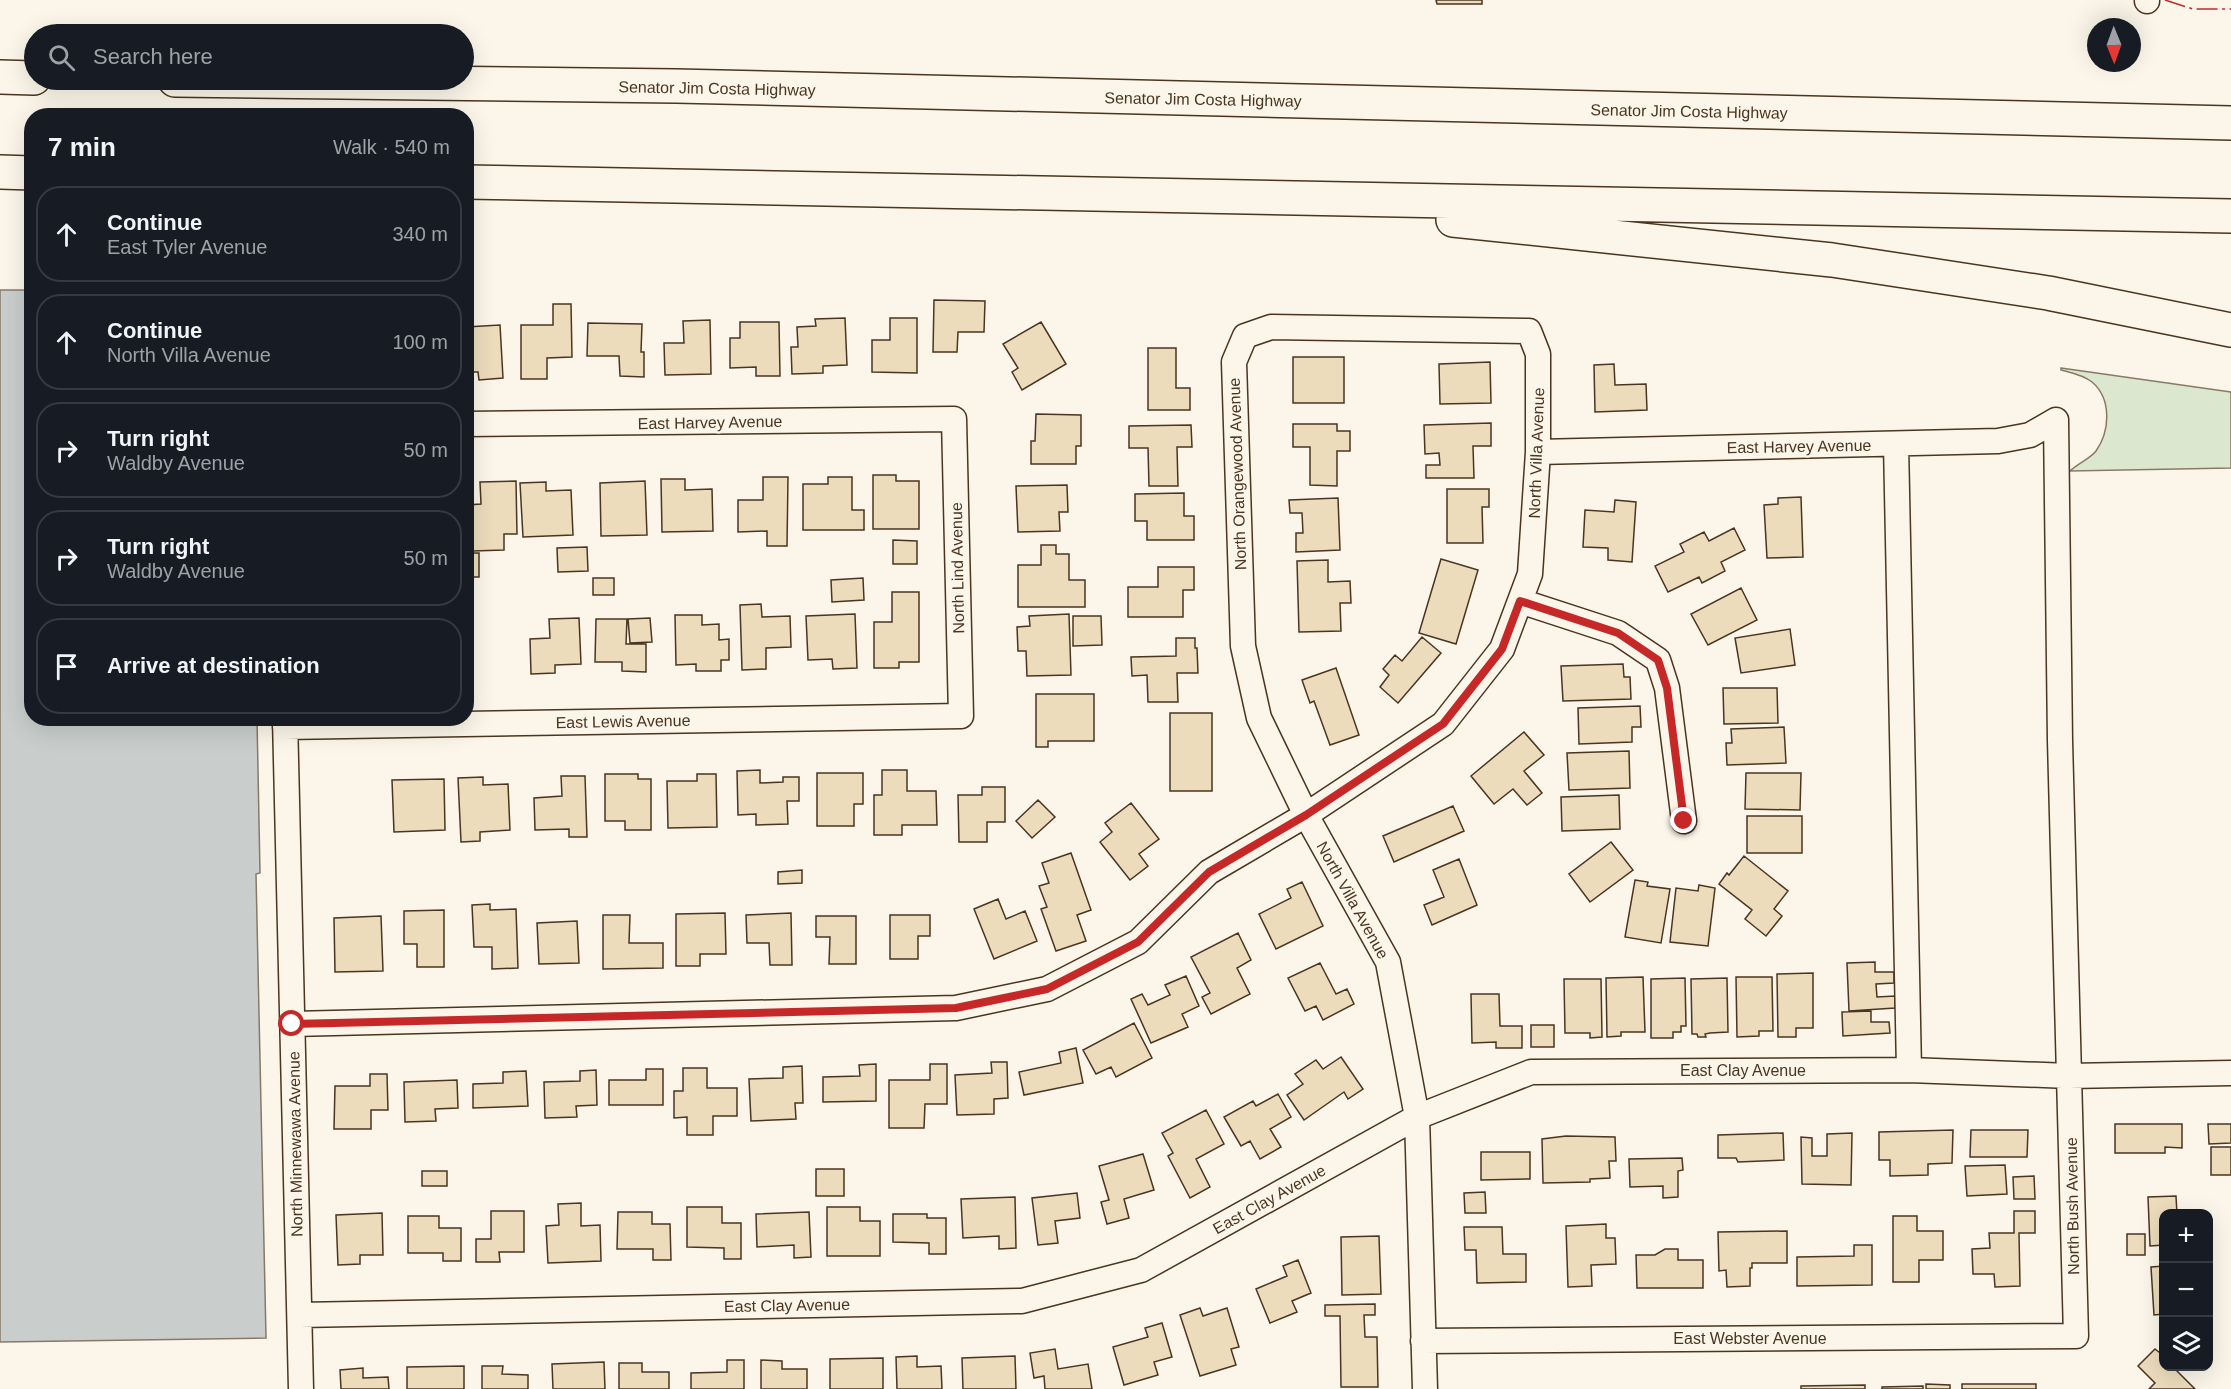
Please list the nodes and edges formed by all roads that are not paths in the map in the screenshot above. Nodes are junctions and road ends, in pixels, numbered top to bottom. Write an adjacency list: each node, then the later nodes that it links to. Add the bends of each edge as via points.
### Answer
1 (0, 77): 2 (highway)
2 (24, 78)
3 (474, 84): 4 (highway, Senator Jim Costa Highway, via 2126,122)
4 (2231, 121)
5 (0, 172): 6 (highway)
6 (24, 173)
7 (474, 182): 8 (highway)
8 (1234, 197): 9 (highway); 10 (highway, via 1832,260 2048,293)
9 (2231, 216)
10 (2231, 330)
11 (1529, 331): 16 (street, North Villa Avenue, via 1538,354); 21 (street, North Orangewood Avenue, via 1271,327 1245,336 1234,362 1243,646 1259,718)
12 (954, 419): 14 (street, East Harvey Avenue); 18 (street, North Lind Avenue)
13 (2056, 420): 15 (street, East Harvey Avenue, via 2031,435 1998,441); 26 (street, North Bush Avenue)
14 (474, 424)
15 (1896, 444): 16 (street, East Harvey Avenue); 24 (street)
16 (1538, 452): 17 (street, North Villa Avenue, via 1530,574)
17 (1520, 601): 21 (street, North Villa Avenue, via 1502,649 1443,724); 22 (street, via 1618,633 1658,660 1667,688)
18 (961, 716): 19 (street, East Lewis Avenue)
19 (474, 721)
20 (285, 726): 23 (street, North Minnewawa Avenue)
21 (1306, 815): 23 (street, via 1209,872 1138,942 1047,989 956,1008); 27 (street, North Villa Avenue, via 1388,962)
22 (1684, 821)
23 (292, 1024): 28 (street, North Minnewawa Avenue)
24 (1909, 1070): 26 (street, East Clay Avenue); 27 (street, East Clay Avenue, via 1531,1072)
25 (2231, 1073): 26 (street, East Clay Avenue)
26 (2069, 1076): 29 (street, North Bush Avenue)
27 (1417, 1117): 28 (street, East Clay Avenue, via 1141,1270 1022,1301); 30 (street, North Villa Avenue)
28 (300, 1315): 31 (street, North Minnewawa Avenue)
29 (2076, 1336): 30 (street, East Webster Avenue)
30 (1423, 1341): 32 (street, North Villa Avenue)
31 (302, 1389)
32 (1425, 1389)

